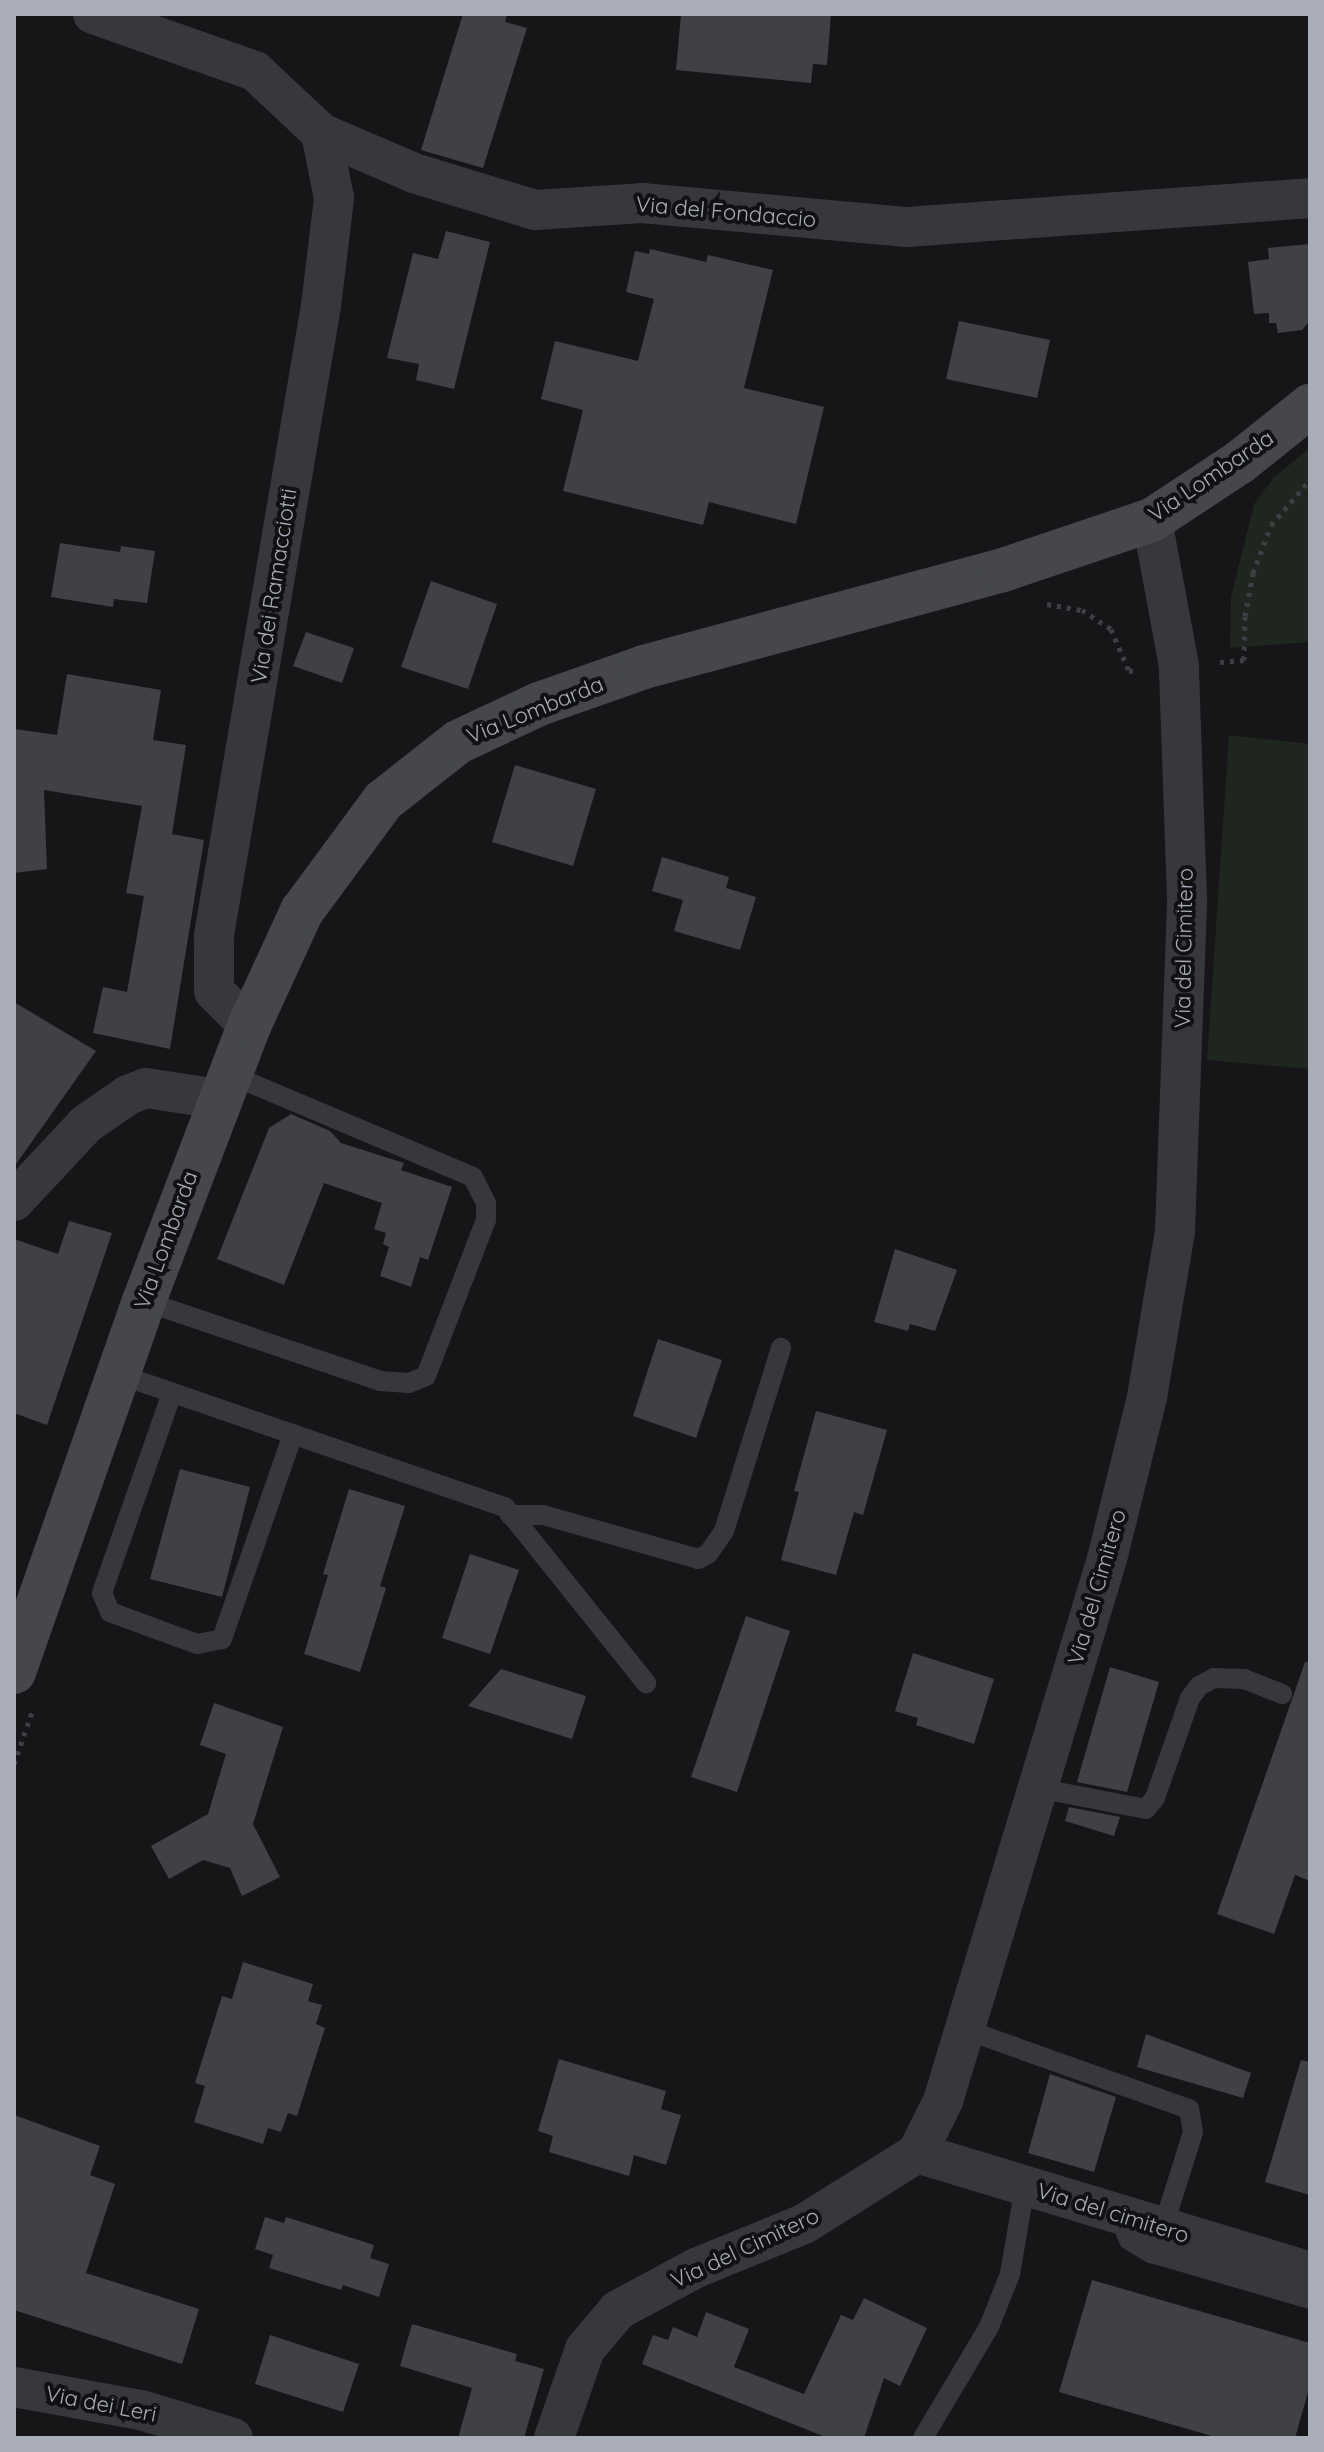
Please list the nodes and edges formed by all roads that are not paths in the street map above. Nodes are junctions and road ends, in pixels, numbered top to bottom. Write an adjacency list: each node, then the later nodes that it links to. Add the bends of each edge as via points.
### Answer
1 (93, 14): 2 (street, Via del Fondaccio, via 255,71)
2 (321, 133): 3 (street, Via del Fondaccio, via 414,173 535,210 642,203 907,227); 6 (street, Via dei Ramacciotti, via 334,198 321,306 214,935 214,991)
3 (1310, 198)
4 (1310, 406): 5 (street, Via Lombarda, via 1240,462)
5 (1152, 520): 6 (street, Via Lombarda, via 1003,570 644,667 539,704 458,742 383,801 302,911); 18 (street, Via del Cimitero, via 1179,666 1187,900 1175,1231 1147,1397 1115,1530)
6 (249, 1026): 7 (street, Via Lombarda)
7 (223, 1087): 8 (street, via 146,1088 128,1095 86,1124); 9 (street, Via Lombarda); 9 (lane, via 473,1177 486,1203 486,1220 426,1376 409,1383 380,1381)
8 (14, 1201)
9 (144, 1301): 11 (street, Via Lombarda)
10 (781, 1348): 14 (lane, via 724,1531 708,1554 698,1559 543,1515)
11 (118, 1374): 12 (lane); 16 (street, Via Lombarda)
12 (172, 1393): 13 (lane); 13 (lane, via 102,1593 110,1612 197,1644 222,1639)
13 (293, 1434): 14 (lane, via 505,1507)
14 (510, 1515): 15 (lane)
15 (646, 1683)
16 (24, 1689)
17 (1282, 1694): 18 (lane, via 1244,1679 1214,1678 1199,1686 1146,1809)
18 (1037, 1788): 19 (street, Via del Cimitero)
19 (964, 2029): 20 (street, Via del Cimitero, via 943,2101); 23 (lane, via 1189,2109 1193,2132)
20 (917, 2153): 21 (street, Via del cimitero); 28 (street, Via del Cimitero, via 804,2224 696,2268 618,2310 585,2349)
21 (1025, 2186): 22 (street, Via del cimitero); 29 (lane, via 1010,2274 989,2327)
22 (1118, 2214): 23 (street, Via del cimitero); 25 (lane, via 1129,2240 1151,2253)
23 (1163, 2228): 24 (street, Via del cimitero)
24 (1310, 2272)
25 (1310, 2299)
26 (14, 2387): 27 (street, Via dei Leri, via 141,2410)
27 (233, 2438)
28 (554, 2438)
29 (923, 2438)

